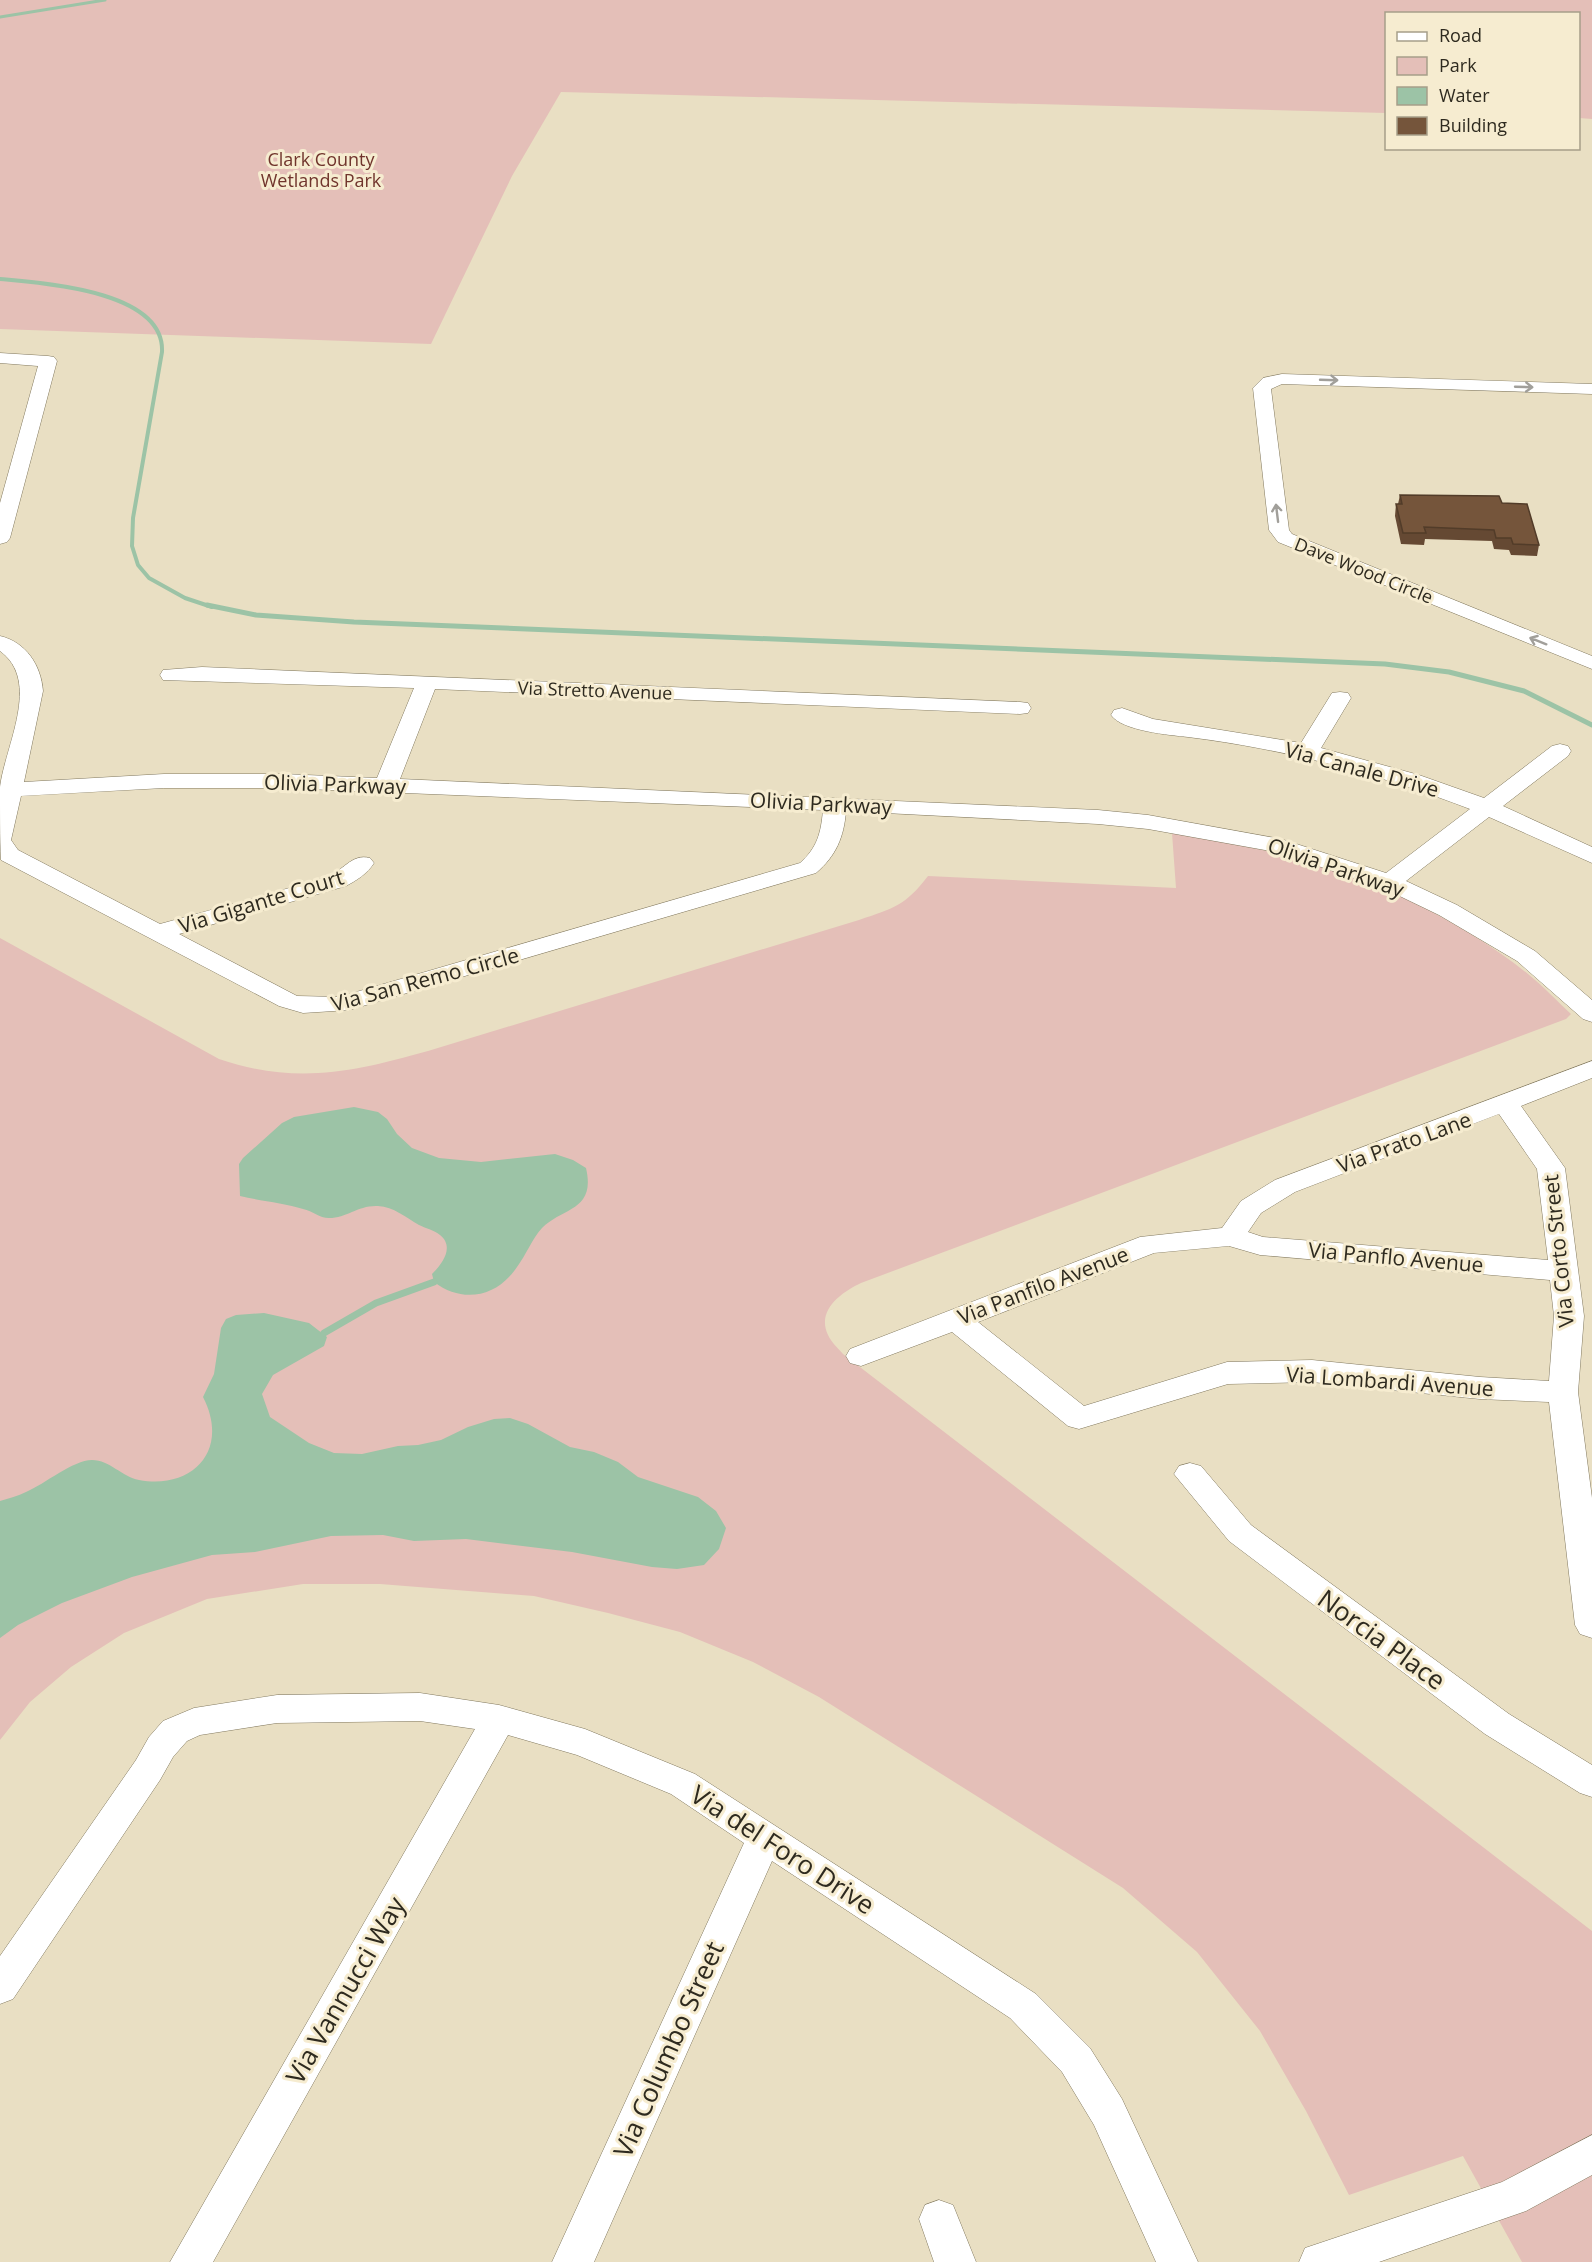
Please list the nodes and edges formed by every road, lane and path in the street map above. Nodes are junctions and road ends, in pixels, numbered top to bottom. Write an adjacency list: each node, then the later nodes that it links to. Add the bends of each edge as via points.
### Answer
1 (0, 358): 3 (street, via 48,361)
2 (1592, 389): 5 (street, Dave Wood Circle, one-way to 2, via 1285,538 1279,530 1262,388 1282,379)
3 (0, 538)
4 (0, 642): 14 (street, Via San Remo Circle, via 20,655 32,678 32,692)
5 (1592, 663)
6 (171, 675): 7 (street, Via Stretto Avenue)
7 (427, 682): 9 (street, Via Stretto Avenue); 13 (street)
8 (1340, 698): 12 (street)
9 (1020, 708)
10 (1122, 715): 12 (street, Via Canale Drive, via 1140,724)
11 (1560, 751): 16 (street)
12 (1307, 752): 16 (street, Via Canale Drive, via 1385,772)
13 (386, 785): 14 (street, Olivia Parkway, via 210,780); 15 (street, Olivia Parkway)
14 (5, 789): 17 (street, Via San Remo Circle)
15 (836, 804): 20 (street, Olivia Parkway, via 1148,822 1281,846); 21 (street, Via San Remo Circle, via 828,849 808,868 340,1005 288,1001)
16 (1485, 807): 18 (street, Via Canale Drive); 20 (street)
17 (0, 841): 21 (street, Via San Remo Circle, via 9,855)
18 (1592, 856)
19 (362, 862): 21 (street, Via Gigante Court, via 338,881)
20 (1389, 882): 22 (street, Olivia Parkway, via 1448,910 1526,956)
21 (157, 933)
22 (1592, 1014)
23 (1592, 1069): 24 (street, Via Prato Lane)
24 (1506, 1104): 25 (street, Via Prato Lane, via 1285,1186 1251,1207); 26 (street, Via Corto Street, via 1551,1168)
25 (1231, 1236): 26 (street, Via Panflo Avenue, via 1260,1246); 28 (street, Via Panfilo Avenue, via 1150,1244)
26 (1563, 1271): 27 (street, Via Corto Street)
27 (1581, 1317): 30 (street, Via Corto Street)
28 (955, 1319): 29 (street, Via Panfilo Avenue); 30 (street, Via Lombardi Avenue, via 1079,1418 1227,1373 1312,1371)
29 (861, 1356)
30 (1563, 1392): 32 (street, Via Corto Street)
31 (1190, 1474): 34 (street, Norcia Place, via 1240,1533 1497,1724)
32 (1592, 1625)
33 (499, 1719): 35 (street, Via del Foro Drive, via 585,1743 683,1784); 36 (street, Via del Foro Drive, via 420,1707 276,1709 194,1722 175,1731); 39 (street, Via Vannucci Way)
34 (1592, 1783)
35 (764, 1838): 40 (street, Via Columbo Street); 42 (street, Via del Foro Drive, via 1023,2006 1076,2060 1108,2112)
36 (0, 1987)
37 (1592, 2154): 43 (street, via 1512,2198)
38 (939, 2220): 41 (street)
39 (191, 2262)
40 (573, 2262)
41 (955, 2262)
42 (1177, 2262)
43 (1320, 2262)

